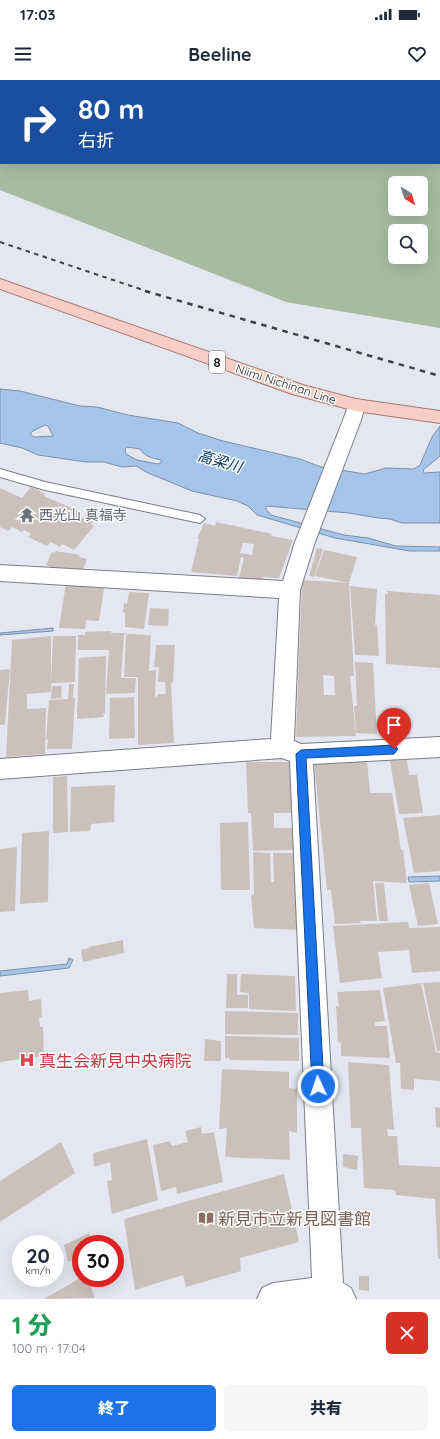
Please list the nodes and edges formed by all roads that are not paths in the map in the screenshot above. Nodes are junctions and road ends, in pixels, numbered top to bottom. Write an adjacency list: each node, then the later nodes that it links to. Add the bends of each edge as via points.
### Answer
1 (0, 284): 2 (main road, Niimi Nichinan Line / 8, via 298,390)
2 (354, 413): 3 (main road, Niimi Nichinan Line / 8); 7 (street, via 305,542)
3 (440, 417)
4 (0, 473): 5 (lane, via 45,486)
5 (200, 519)
6 (0, 573): 7 (street)
7 (290, 590): 9 (street)
8 (440, 747): 9 (street)
9 (292, 751): 10 (street); 11 (street)
10 (0, 768)
11 (334, 1295): 12 (street)
12 (273, 1299)

